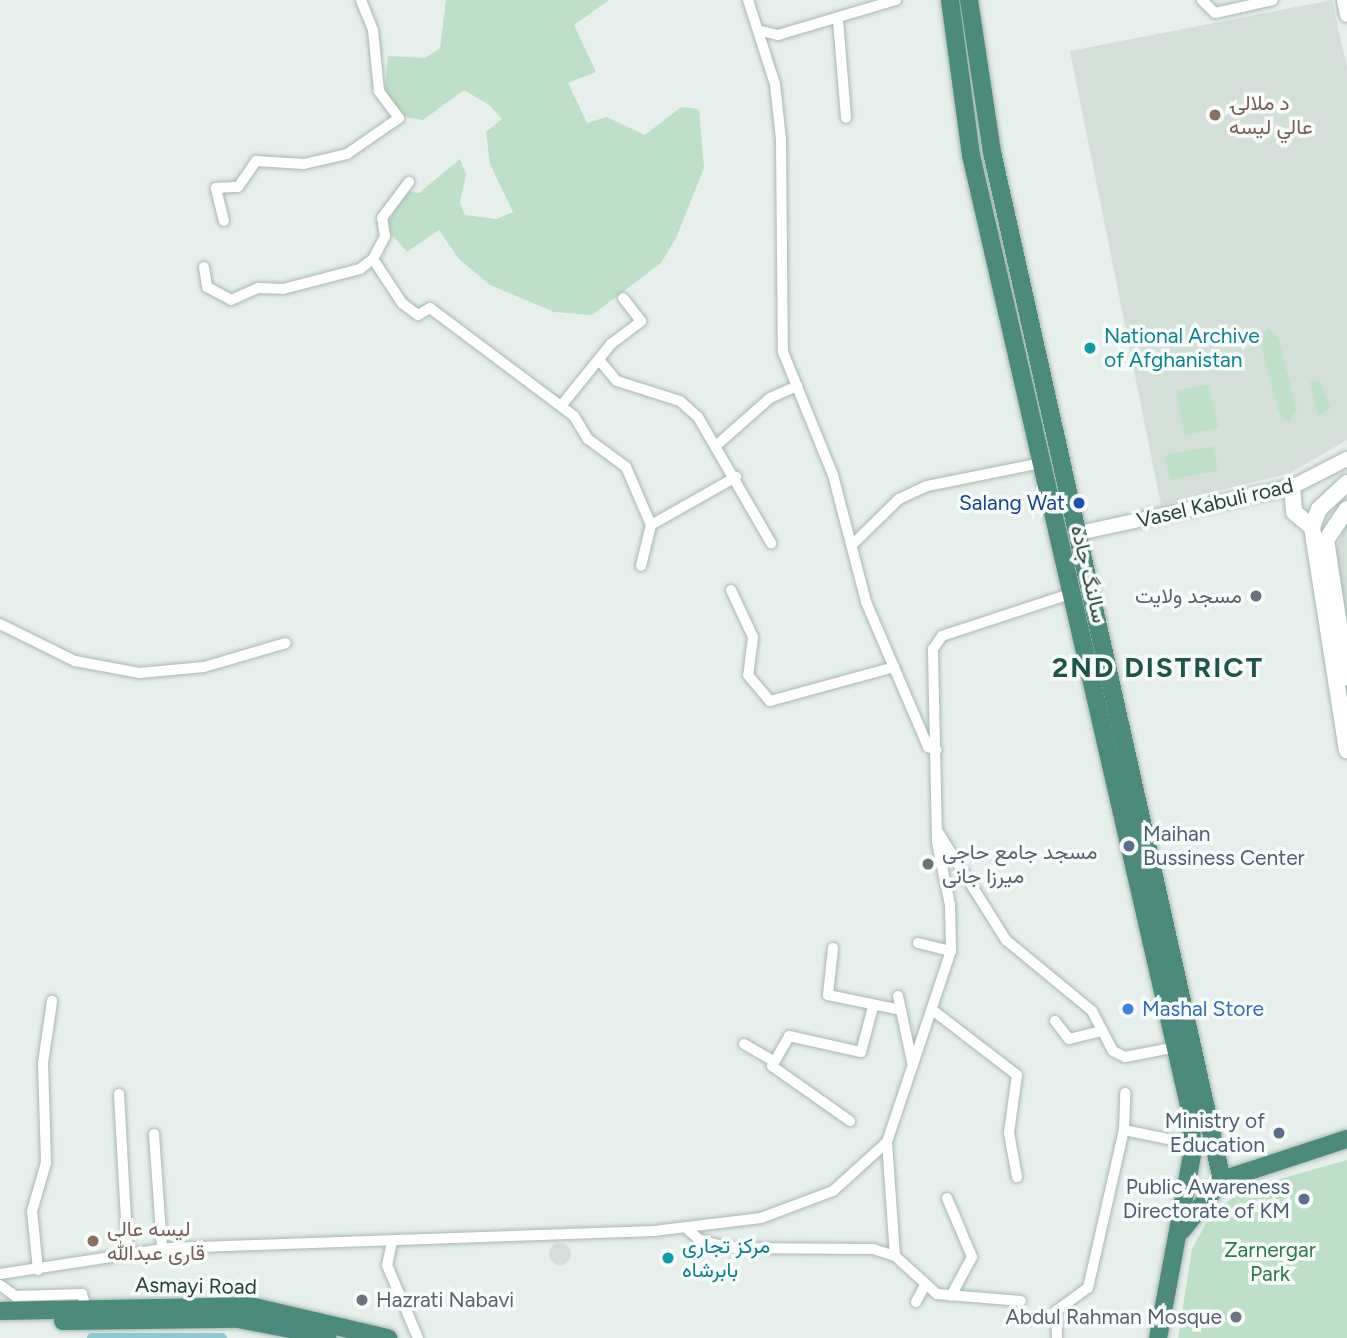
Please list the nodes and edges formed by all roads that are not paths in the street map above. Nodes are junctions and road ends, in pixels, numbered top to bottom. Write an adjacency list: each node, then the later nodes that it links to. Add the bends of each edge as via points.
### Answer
1 (360, 0): 14 (street, via 376,40 379,91 399,118 347,154 304,164 256,161 238,187 216,188)
2 (748, 0): 11 (street)
3 (896, 0): 10 (street)
4 (950, 0): 19 (highway, سالنگ جاده, via 971,155)
5 (969, 0): 18 (highway, سالنگ جاده, via 992,152)
6 (1202, 0): 7 (street, via 1215,13)
7 (1273, 0)
8 (1344, 0): 9 (street)
9 (1347, 15)
10 (838, 20): 11 (street, via 778,35 763,37); 12 (street)
11 (761, 31): 21 (street, via 780,139 782,342)
12 (846, 118)
13 (409, 182): 15 (street, via 382,218 385,236)
14 (224, 221)
15 (373, 259): 16 (street, via 360,269 283,289 258,288 231,300 207,287); 22 (street, via 402,303 418,315 430,308)
16 (204, 267)
17 (623, 298): 20 (street, via 641,320)
18 (1026, 299): 19 (highway); 32 (highway, سالنگ جاده)
19 (1004, 303): 25 (highway, سالنگ جاده)
20 (600, 361): 22 (street); 23 (street, via 617,381 680,401)
21 (797, 386): 23 (street, via 770,398); 34 (street)
22 (561, 406): 30 (street, via 588,439 626,467)
23 (718, 444): 26 (street)
24 (1347, 460): 28 (street, Vasel Kabuli road)
25 (1041, 463): 34 (street, via 927,486 899,499); 37 (highway, سالنگ جاده)
26 (736, 477): 30 (street); 33 (street)
27 (1347, 483): 31 (main road, via 1318,509)
28 (1292, 487): 31 (main road, via 1294,512); 32 (street, Vasel Kabuli road)
29 (1342, 513): 41 (main road, via 1326,540)
30 (651, 525): 35 (street)
31 (1312, 527): 43 (main road)
32 (1079, 533): 68 (highway, سالنگ جاده)
33 (771, 542)
34 (854, 543): 40 (street, via 866,602)
35 (641, 566)
36 (731, 590): 40 (street, via 753,637 748,675 770,701)
37 (1070, 594): 42 (street, via 936,641); 56 (highway, سالنگ جاده)
38 (0, 624): 39 (street, via 75,661 139,673 204,667)
39 (286, 643)
40 (894, 667): 42 (street, via 928,747)
41 (1347, 677)
42 (937, 750): 44 (street)
43 (1347, 750)
44 (937, 829): 47 (street); 54 (street, via 1006,940 1092,1011)
45 (918, 943): 47 (street)
46 (833, 948): 50 (street, via 826,993)
47 (951, 951): 52 (street)
48 (898, 996): 51 (street)
49 (52, 1001): 76 (street, via 43,1063 46,1163 32,1211)
50 (873, 1007): 51 (street); 57 (street, via 861,1052 789,1035)
51 (896, 1009): 58 (street)
52 (935, 1012): 58 (street); 67 (street, via 966,1042 1017,1075 1009,1133)
53 (1055, 1021): 54 (street, via 1069,1039)
54 (1101, 1031): 56 (street, via 1121,1057)
55 (744, 1044): 57 (street)
56 (1177, 1047): 66 (highway, سالنگ جاده)
57 (774, 1061): 61 (street, via 773,1069 796,1077 814,1101)
58 (912, 1062): 65 (street)
59 (1125, 1093): 62 (street)
60 (119, 1094): 74 (street)
61 (850, 1121)
62 (1124, 1130): 66 (street); 89 (street, via 1088,1287 1056,1311)
63 (154, 1134): 73 (street)
64 (1347, 1139): 68 (highway)
65 (887, 1142): 70 (street, via 814,1202 761,1218); 75 (street)
66 (1192, 1144): 71 (highway, سالنگ جاده)
67 (1017, 1177)
68 (1222, 1180): 71 (highway)
69 (947, 1198): 80 (street, via 971,1257)
70 (686, 1228): 72 (street); 75 (street, via 701,1240 730,1248 831,1246)
71 (1176, 1239): 90 (highway, سالنگ جاده)
72 (392, 1242): 73 (street); 88 (street, via 387,1265)
73 (162, 1249): 74 (street)
74 (128, 1254): 76 (street)
75 (895, 1256): 79 (street)
76 (38, 1270): 77 (street)
77 (0, 1274)
78 (0, 1285): 83 (street, via 15,1296 82,1294)
79 (924, 1287): 80 (street); 82 (street)
80 (951, 1296): 81 (street)
81 (1021, 1301)
82 (916, 1302)
83 (86, 1308): 84 (highway, Asmayi Road); 87 (highway, Asmayi Road, via 250,1306)
84 (0, 1311)
85 (0, 1323): 86 (highway, Asmayi Road, via 238,1319)
86 (335, 1338)
87 (388, 1338)
88 (418, 1338)
89 (1058, 1338)
90 (1158, 1338)

